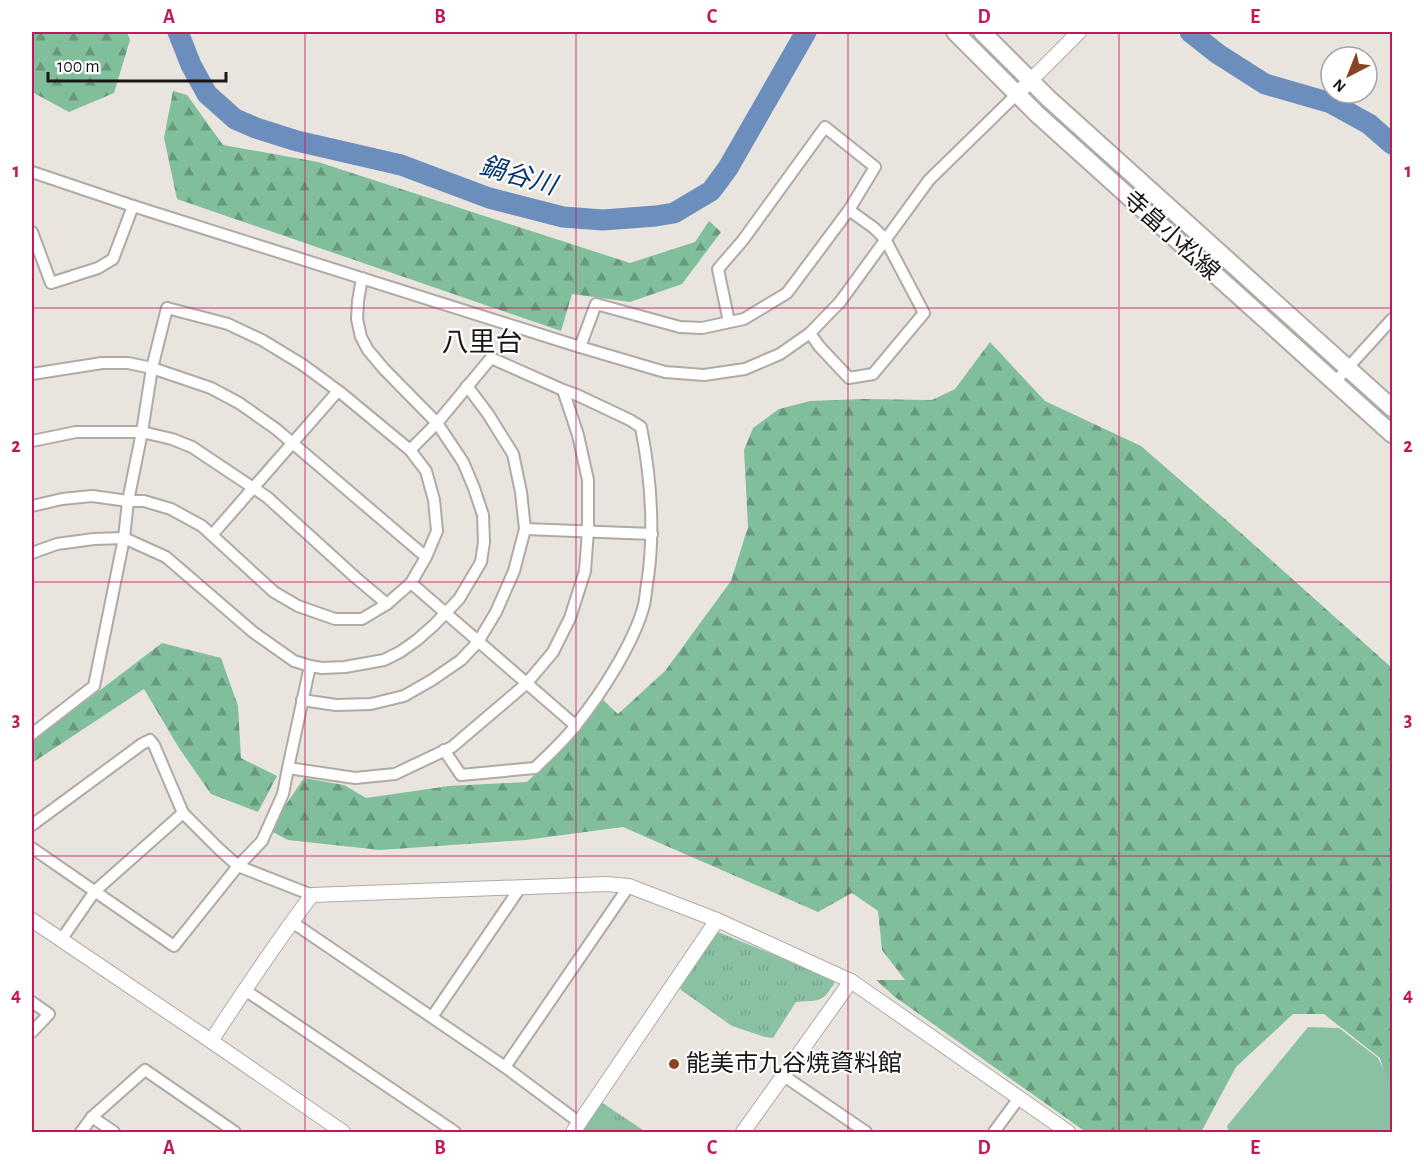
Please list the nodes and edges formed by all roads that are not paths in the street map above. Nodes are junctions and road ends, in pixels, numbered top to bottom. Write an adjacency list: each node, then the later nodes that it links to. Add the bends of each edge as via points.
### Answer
1 (955, 32): 5 (main road, 寺畠小松線)
2 (982, 32): 4 (main road, 寺畠小松線)
3 (1079, 32): 4 (street)
4 (1031, 81): 5 (street); 18 (main road, 寺畠小松線)
5 (1017, 94): 10 (street, via 929,180); 20 (main road, 寺畠小松線)
6 (32, 172): 7 (street)
7 (133, 206): 11 (street, via 113,259 98,268 51,283); 12 (street)
8 (849, 210): 10 (street); 14 (street, via 787,293 744,319); 14 (street, via 875,167 825,127 718,269)
9 (32, 232): 11 (street)
10 (885, 239): 15 (street, via 840,302); 15 (street, via 924,313 873,374 849,378)
11 (36, 256)
12 (362, 278): 16 (street); 25 (street, via 357,319 368,350)
13 (1392, 319): 18 (street)
14 (729, 322): 16 (street, via 702,328 680,327 596,304)
15 (810, 333): 16 (street, via 780,354 745,369 704,375 664,372)
16 (580, 346)
17 (152, 368): 19 (street, via 102,363); 23 (street, via 167,308 228,324 262,340); 26 (street); 29 (street, via 211,387)
18 (1348, 368): 20 (street); 24 (main road, 寺畠小松線)
19 (32, 374)
20 (1334, 383): 27 (main road, 寺畠小松線)
21 (467, 386): 22 (street, via 491,358); 25 (street); 34 (street, via 513,454)
22 (563, 390): 35 (street, via 588,480); 36 (street, via 641,427 648,462)
23 (338, 391): 29 (street); 30 (street)
24 (1392, 408)
25 (437, 423): 30 (street); 43 (street, via 463,462 483,515 481,562)
26 (142, 432): 28 (street, via 76,432); 31 (street, via 192,447); 32 (street)
27 (1392, 435)
28 (32, 441)
29 (292, 443): 31 (street); 40 (street)
30 (410, 450): 40 (street, via 426,471 434,500 437,531)
31 (253, 488): 37 (street); 42 (street)
32 (128, 501): 33 (street, via 92,496); 37 (street, via 171,509); 38 (street)
33 (32, 506)
34 (525, 529): 35 (street); 44 (street, via 514,571)
35 (588, 531): 36 (street); 46 (street, via 585,572 570,618 553,652)
36 (652, 534): 48 (street, via 644,605 633,634 610,678)
37 (212, 535): 42 (street, via 274,592 298,606 335,619 362,619)
38 (124, 538): 39 (street, via 57,544); 45 (street, via 166,557 254,632 294,661); 49 (street, via 94,686)
39 (32, 553)
40 (426, 557): 41 (street)
41 (411, 583): 42 (street); 43 (street)
42 (387, 604)
43 (446, 613): 44 (street); 45 (street, via 417,640 384,660 345,667)
44 (478, 642): 46 (street); 47 (street, via 461,660 404,696 371,704 336,705)
45 (310, 666): 47 (street)
46 (526, 684): 48 (street); 50 (street)
47 (302, 700): 51 (street)
48 (576, 726): 50 (street, via 535,768 461,775)
49 (32, 734)
50 (444, 750): 51 (street, via 395,774 355,778)
51 (288, 768): 55 (street, via 283,794 262,841)
52 (183, 813): 53 (street, via 150,740); 55 (street); 58 (street)
53 (32, 825)
54 (32, 848): 58 (street)
55 (238, 866): 58 (street, via 174,946); 59 (street)
56 (630, 886): 57 (street); 61 (street); 70 (street)
57 (520, 888): 59 (street); 67 (street)
58 (94, 891): 63 (street)
59 (312, 895): 62 (street)
60 (32, 920): 63 (street)
61 (717, 920): 64 (street); 74 (street)
62 (292, 922): 65 (street); 67 (street)
63 (61, 940): 69 (street)
64 (851, 981): 71 (street); 72 (street)
65 (245, 990): 69 (street); 79 (street)
66 (32, 1002): 68 (street, via 49,1014)
67 (432, 1017): 70 (street)
68 (32, 1032)
69 (211, 1041): 78 (street)
70 (505, 1067): 74 (street)
71 (784, 1076): 80 (street); 81 (street)
72 (1019, 1098): 82 (street); 83 (street)
73 (92, 1118): 75 (street); 76 (street); 77 (street, via 145,1070)
74 (576, 1128)
75 (81, 1132)
76 (114, 1132)
77 (235, 1132)
78 (343, 1132)
79 (455, 1132)
80 (743, 1132)
81 (866, 1132)
82 (994, 1132)
83 (1068, 1132)

